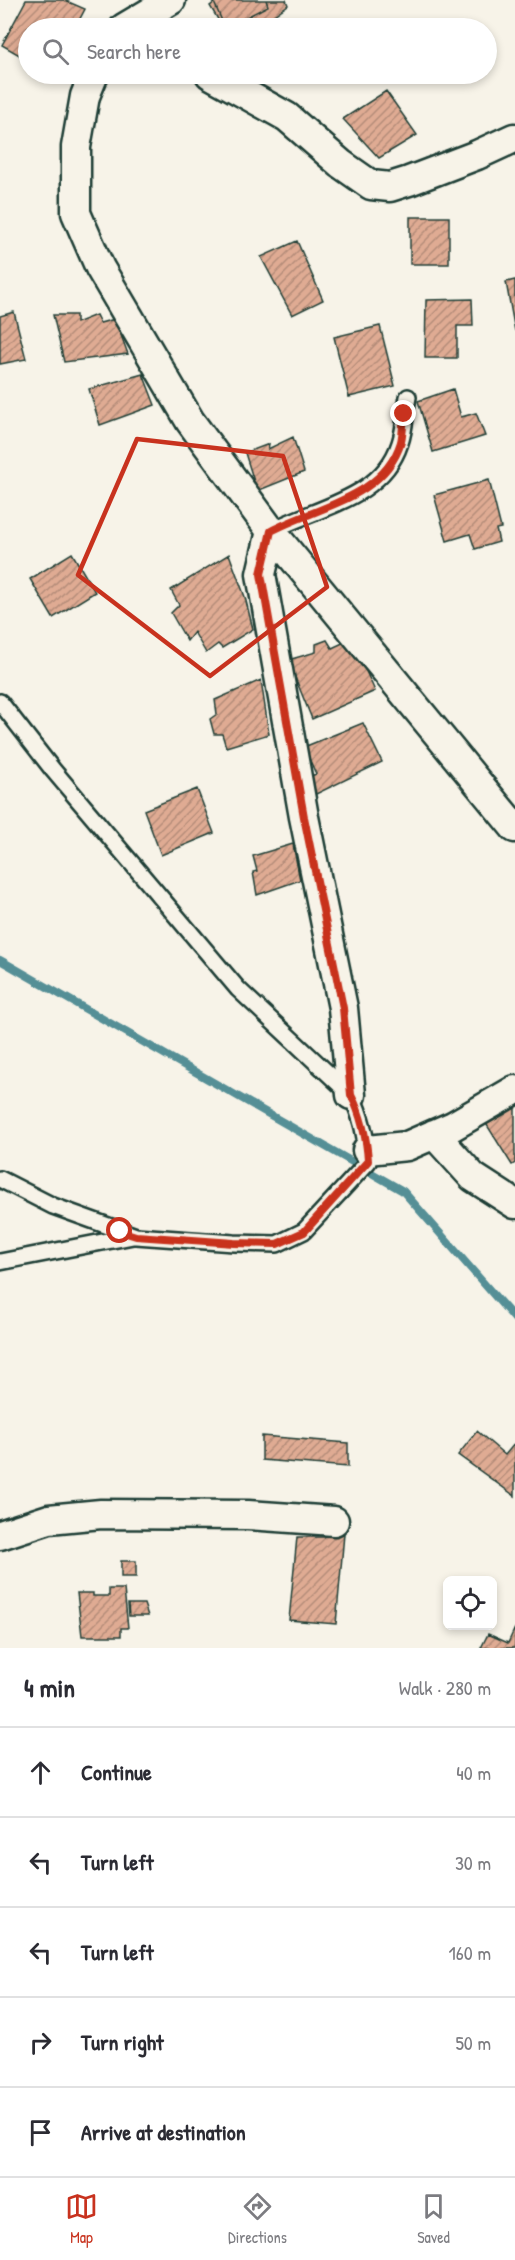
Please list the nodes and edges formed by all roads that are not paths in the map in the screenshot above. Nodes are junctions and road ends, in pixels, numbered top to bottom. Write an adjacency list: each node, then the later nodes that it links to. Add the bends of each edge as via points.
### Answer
1 (171, 0): 2 (street)
2 (141, 18)
3 (90, 84): 7 (street, via 76,147 76,213 100,268 190,421)
4 (228, 84): 5 (street, via 287,117 371,185 390,187 409,181)
5 (514, 138)
6 (408, 397): 7 (lane, via 401,440 384,472 341,502)
7 (271, 531): 9 (street); 11 (street, via 261,574 343,1008)
8 (0, 702): 11 (lane, via 238,989)
9 (515, 828)
10 (515, 1090): 12 (street)
11 (351, 1095): 13 (lane)
12 (434, 1134): 13 (street, via 406,1146); 15 (street, via 473,1177)
13 (367, 1150): 16 (lane, via 368,1161 304,1232 277,1244)
14 (0, 1179): 16 (lane, via 53,1206)
15 (515, 1204)
16 (136, 1236): 17 (lane)
17 (0, 1262)
18 (334, 1521): 19 (street, via 248,1515 100,1514 49,1519)
19 (0, 1535)

